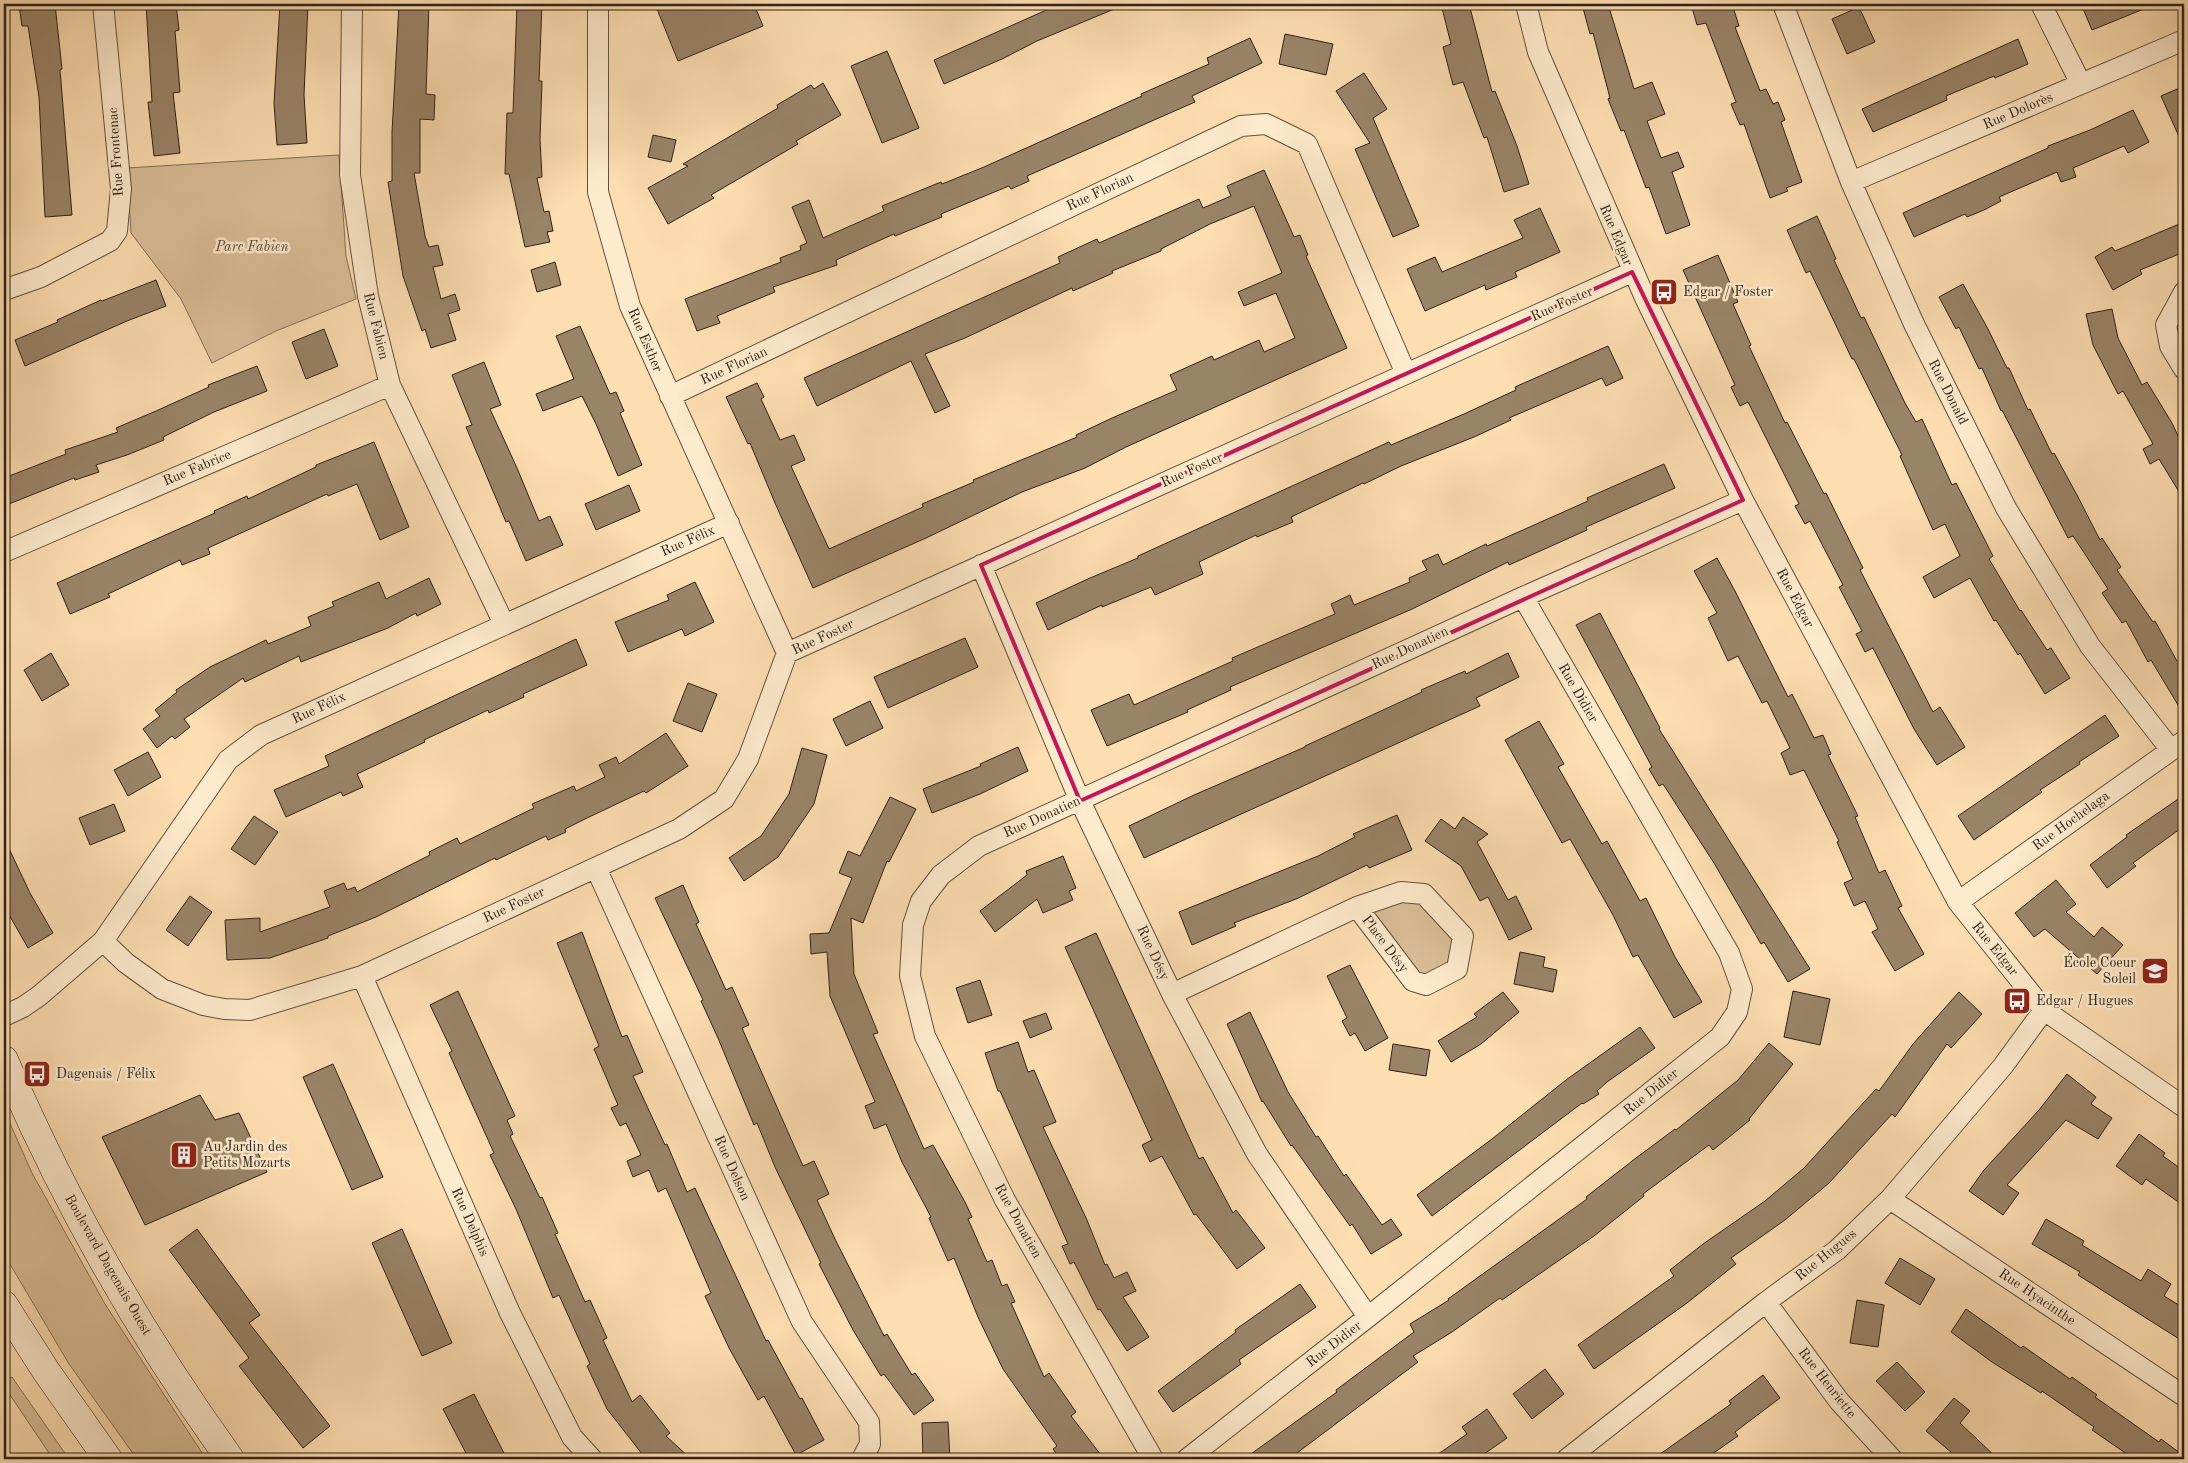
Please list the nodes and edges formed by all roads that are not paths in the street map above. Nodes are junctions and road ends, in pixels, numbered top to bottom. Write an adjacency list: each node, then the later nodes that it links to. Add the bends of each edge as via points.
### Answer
1 (103, 4): 11 (street, Rue Frontenac, via 121,189 117,230 110,242 41,277)
2 (352, 4): 15 (street, Rue Fabien, via 350,175 368,296)
3 (598, 4): 16 (street, Rue Esther, via 598,192 630,306)
4 (1526, 4): 10 (street, Rue Edgar, via 1538,52)
5 (1783, 4): 9 (street, Rue Donald)
6 (2041, 4): 8 (street)
7 (2184, 40): 8 (street, Rue Dolorès)
8 (2081, 84): 9 (street, Rue Dolorès)
9 (1851, 182): 24 (street, Rue Donald, via 1914,324 2006,508 2090,646)
10 (1632, 272): 14 (street, Rue Foster); 17 (street, Rue Edgar)
11 (4, 290)
12 (2184, 292): 13 (street, via 2166,325 2170,346)
13 (2184, 369)
14 (1406, 374): 16 (street, Rue Florian, via 1308,144 1266,124 1241,126); 20 (street, Rue Foster)
15 (390, 385): 19 (street, Rue Fabrice); 22 (street, Rue Fabien)
16 (670, 396): 18 (street, Rue Esther)
17 (1743, 500): 21 (street, Rue Donatien); 27 (street, Rue Edgar)
18 (730, 523): 22 (street, Rue Félix); 23 (street, Rue Esther)
19 (4, 552)
20 (980, 565): 23 (street, Rue Foster); 25 (street, Rue Désy)
21 (1523, 597): 25 (street, Rue Donatien); 39 (street, Rue Didier, via 1728,954 1742,989 1737,1012 1720,1037)
22 (504, 624): 29 (street, Rue Félix, via 260,735 228,760)
23 (787, 654): 26 (street, Rue Foster, via 748,759 724,799 679,829)
24 (2178, 746): 27 (street, Rue Hochelaga)
25 (1080, 800): 31 (street, Rue Désy); 45 (street, Rue Donatien, via 979,846 941,875 921,901 913,925 910,976 925,1036 1005,1200)
26 (596, 868): 30 (street, Rue Foster); 44 (street, Rue Delson, via 802,1322 869,1422 870,1444)
27 (1958, 902): 32 (street, Rue Edgar)
28 (1357, 907): 28 (street, Place Désy, via 1412,981 1426,985 1457,969 1464,936 1424,894 1401,892); 31 (street, Place Désy)
29 (103, 941): 30 (street, Rue Foster, via 126,963 162,988 224,1010 250,1010); 33 (street, Rue Félix, via 39,996)
30 (362, 976): 43 (street, Rue Delphis, via 510,1313 572,1437)
31 (1172, 994): 39 (street, Rue Désy, via 1257,1154)
32 (2044, 1010): 35 (street, Rue Edgar); 36 (street, Rue Hugues, via 2003,1066)
33 (4, 1016)
34 (4, 1060): 42 (main road, Boulevard Dagenais Ouest, via 34,1129 105,1263 174,1377)
35 (2184, 1107)
36 (1890, 1199): 37 (street, Rue Hugues, via 1837,1250); 40 (street, Rue Hyacinthe)
37 (1766, 1302): 47 (street, Rue Hugues); 48 (street, Rue Henriette, via 1839,1401)
38 (4, 1305): 41 (main road)
39 (1368, 1317): 46 (street, Rue Didier)
40 (2184, 1396)
41 (108, 1459)
42 (230, 1459)
43 (592, 1459)
44 (862, 1459)
45 (1153, 1459)
46 (1187, 1459)
47 (1567, 1459)
48 (1892, 1459)

